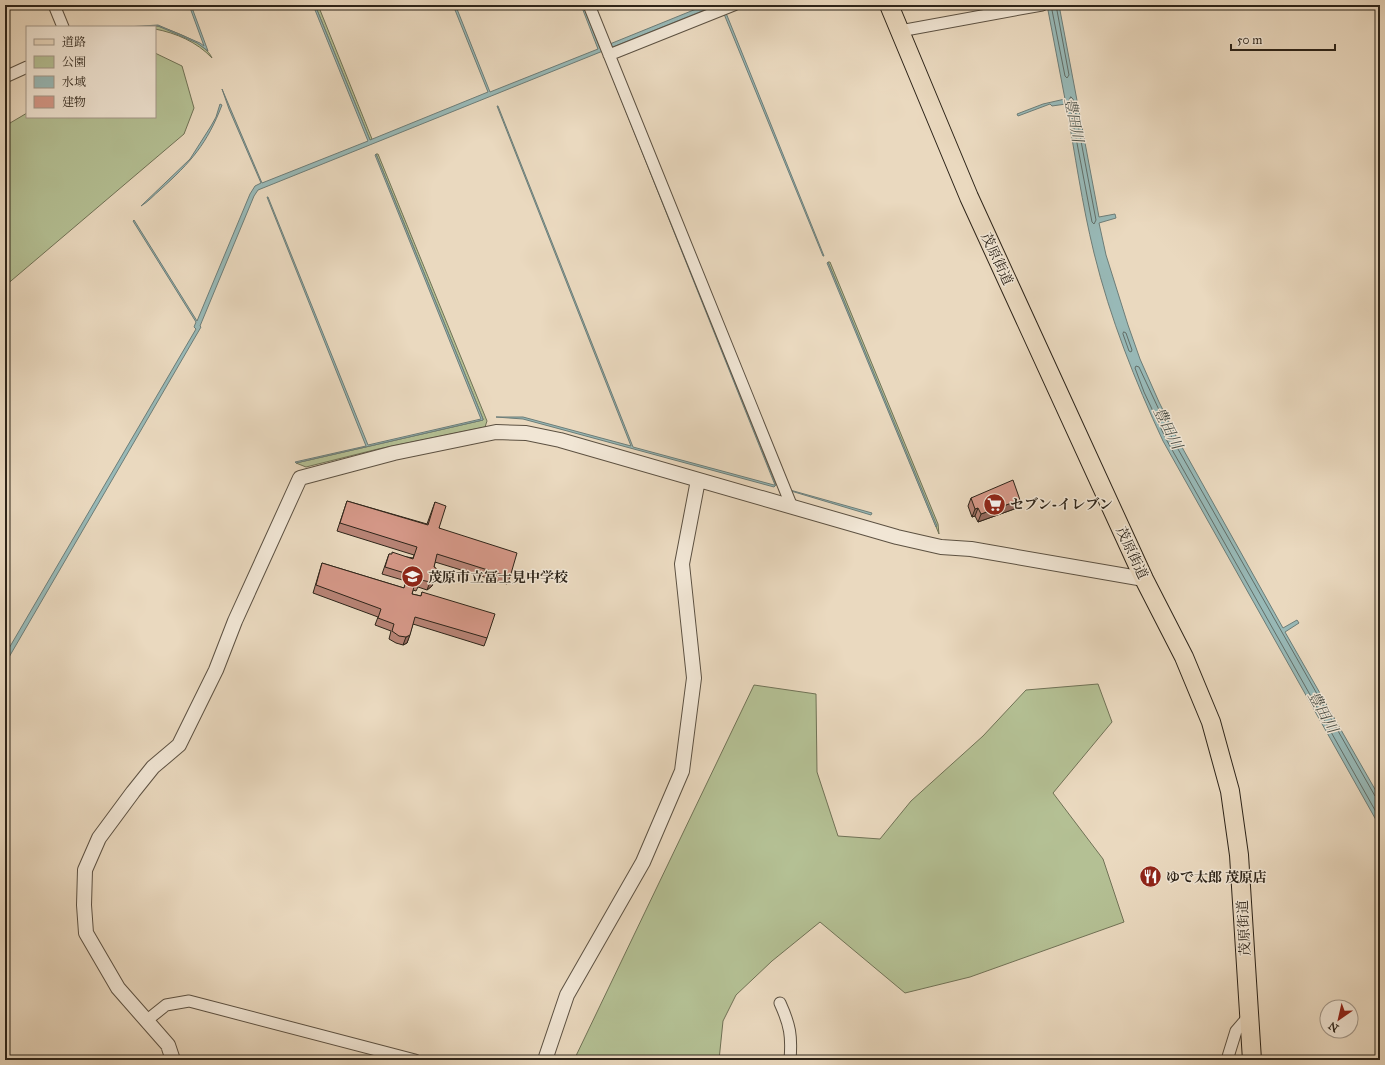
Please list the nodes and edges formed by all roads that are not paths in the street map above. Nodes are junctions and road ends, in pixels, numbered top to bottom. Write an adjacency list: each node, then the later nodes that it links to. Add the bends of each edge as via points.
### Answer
1 (54, 5): 6 (street)
2 (589, 5): 8 (street)
3 (734, 5): 8 (street)
4 (889, 5): 7 (main road, 茂原街道)
5 (1042, 5): 7 (street)
6 (63, 26)
7 (900, 31): 13 (main road, 茂原街道, via 969,197)
8 (609, 55): 12 (street)
9 (26, 67): 10 (street)
10 (5, 77)
11 (698, 480): 12 (street); 16 (street, via 560,440 526,433 496,432 394,453 300,478 235,621 216,670 179,745 153,767 132,792 99,838 85,870 86,933 118,988); 20 (street, via 682,564 694,678 682,771 643,862 567,995)
12 (792, 507): 13 (street, via 897,537)
13 (1144, 579): 15 (main road, 茂原街道, via 1184,657 1211,722 1230,791 1239,855)
14 (780, 1003): 21 (street, via 791,1036)
15 (1249, 1016): 22 (street, via 1236,1031); 23 (main road, 茂原街道)
16 (146, 1021): 17 (street, via 166,1005 189,1000); 18 (street, via 168,1044)
17 (380, 1056): 19 (street)
18 (173, 1060)
19 (415, 1060)
20 (545, 1060)
21 (790, 1060)
22 (1227, 1060)
23 (1252, 1060)

